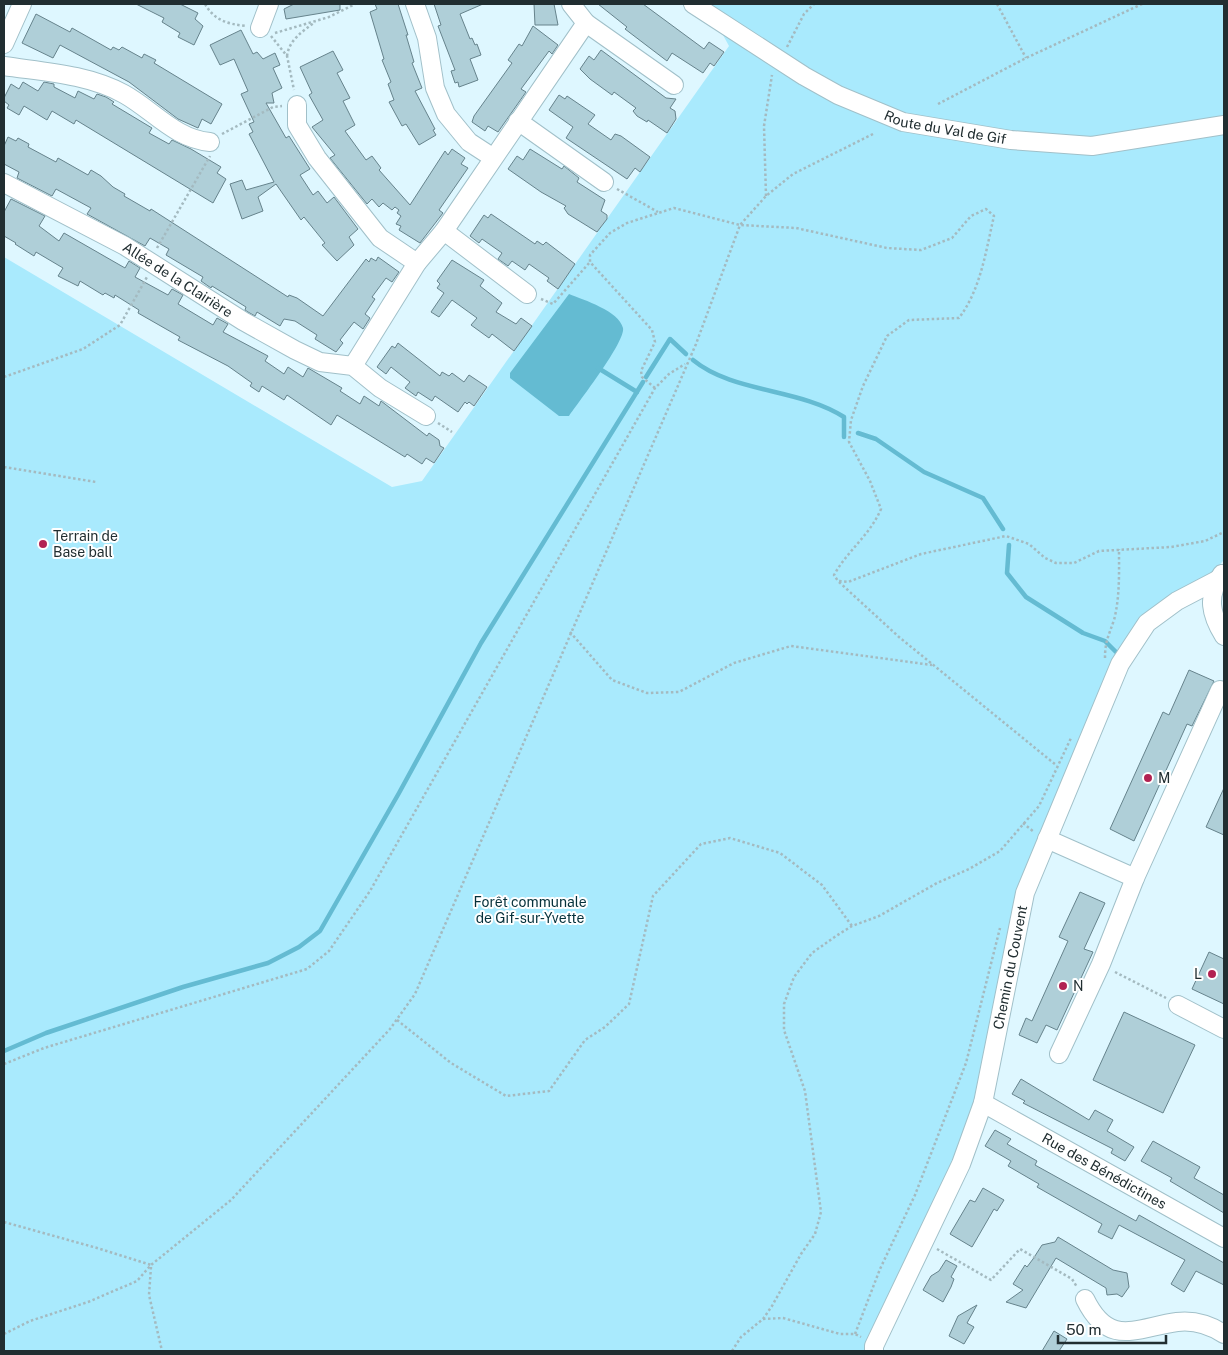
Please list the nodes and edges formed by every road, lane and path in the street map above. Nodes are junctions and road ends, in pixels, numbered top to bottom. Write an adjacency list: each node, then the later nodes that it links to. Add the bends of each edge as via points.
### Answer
1 (22, 4): 14 (street)
2 (205, 4): 13 (path, via 221,21)
3 (269, 4): 13 (street)
4 (356, 4): 11 (path)
5 (414, 4): 27 (street, via 427,38 435,88 446,114 469,142)
6 (571, 4): 12 (street)
7 (693, 4): 24 (street, Route du Val de Gif, via 804,76 838,95 903,122 1011,140 1092,146)
8 (814, 4): 15 (path, via 804,14)
9 (997, 4): 17 (path)
10 (1142, 4): 17 (path)
11 (318, 20): 13 (path, via 274,33); 16 (path, via 294,38)
12 (586, 23): 20 (street); 23 (street)
13 (260, 28): 16 (path)
14 (4, 44)
15 (785, 51)
16 (287, 56): 22 (path)
17 (1026, 58): 21 (path)
18 (4, 66): 26 (street, via 77,76 124,94 195,141)
19 (772, 74): 30 (path, via 764,126)
20 (674, 84)
21 (938, 104)
22 (297, 105): 26 (path, via 273,107); 36 (street, via 297,124 317,158 380,238)
23 (518, 121): 27 (street); 28 (street)
24 (1224, 125)
25 (873, 134): 30 (path, via 794,174)
26 (210, 142): 34 (path, via 210,158 158,246)
27 (492, 157): 33 (street)
28 (604, 182): 31 (path)
29 (4, 183): 34 (street, Allée de la Clairière)
30 (766, 196): 32 (path)
31 (658, 212): 32 (path, via 674,208); 35 (path, via 610,233 590,255)
32 (740, 225): 38 (path); 48 (path, via 796,228 887,248 921,250 952,238 971,216 986,209 994,216 980,274 968,305 959,318 909,320 886,336 862,386 851,420 849,442 881,509 874,526 845,556 834,576)
33 (444, 231): 36 (street); 37 (street)
34 (152, 262): 39 (street, Allée de la Clairière, via 243,321 295,350 320,362); 40 (path, via 150,273 120,325 83,349)
35 (590, 262): 37 (path, via 553,304); 41 (path, via 652,330 655,342 641,371 642,377)
36 (417, 263): 39 (street)
37 (527, 294)
38 (687, 362): 41 (path); 51 (path)
39 (353, 366): 42 (street, via 380,388)
40 (4, 377)
41 (654, 388): 67 (path, via 370,891 329,951 307,968 291,974 44,1048)
42 (426, 416)
43 (4, 467): 44 (path)
44 (96, 482)
45 (1224, 532): 46 (path, via 1204,541 1171,547)
46 (1119, 549): 48 (path, via 1099,551 1074,563 1056,563 1029,544 1006,536 921,554 848,582); 54 (path, via 1114,619 1105,641)
47 (1222, 575): 49 (street, Chemin du Couvent); 50 (street)
48 (838, 581): 53 (path)
49 (1183, 603): 50 (street); 58 (street, Chemin du Couvent, via 1147,622 1120,664)
50 (1216, 609): 52 (street)
51 (570, 632): 53 (path, via 612,680 647,693 679,692 734,662 791,646); 64 (path, via 414,994)
52 (1224, 636)
53 (932, 665): 57 (path)
54 (1105, 666)
55 (1220, 690): 59 (street)
56 (1072, 736): 57 (path)
57 (1056, 765): 61 (path, via 1039,806 1000,851 879,916)
58 (1047, 839): 59 (street); 68 (street, Chemin du Couvent, via 1025,893)
59 (1134, 878): 62 (street)
60 (1001, 924): 76 (path, via 966,1063 915,1195 880,1269)
61 (852, 926): 64 (path, via 822,885 780,853 730,838 701,844 653,896 629,1004 605,1027 585,1040 549,1091 506,1096 451,1063); 74 (path, via 812,953 794,977 784,1004 784,1030 805,1091 821,1212 815,1234)
62 (1102, 964): 63 (path); 66 (street)
63 (1178, 1005): 65 (street)
64 (397, 1020): 72 (path, via 232,1200)
65 (1224, 1029)
66 (1059, 1054)
67 (4, 1064)
68 (983, 1103): 70 (street, Rue des Bénédictines); 71 (street, Chemin du Couvent, via 961,1164)
69 (4, 1222): 72 (path)
70 (1224, 1238)
71 (925, 1242): 73 (path, via 991,1280 1020,1249 1072,1279); 78 (street, Chemin du Couvent)
72 (151, 1266): 75 (path, via 137,1281); 79 (path, via 149,1296)
73 (1085, 1299): 77 (street, via 1094,1318 1123,1332 1178,1322 1199,1323)
74 (762, 1319): 76 (path, via 783,1318 840,1334); 80 (path)
75 (4, 1334)
76 (855, 1334): 78 (path)
77 (1224, 1334)
78 (874, 1348)
79 (162, 1351)
80 (732, 1351)

